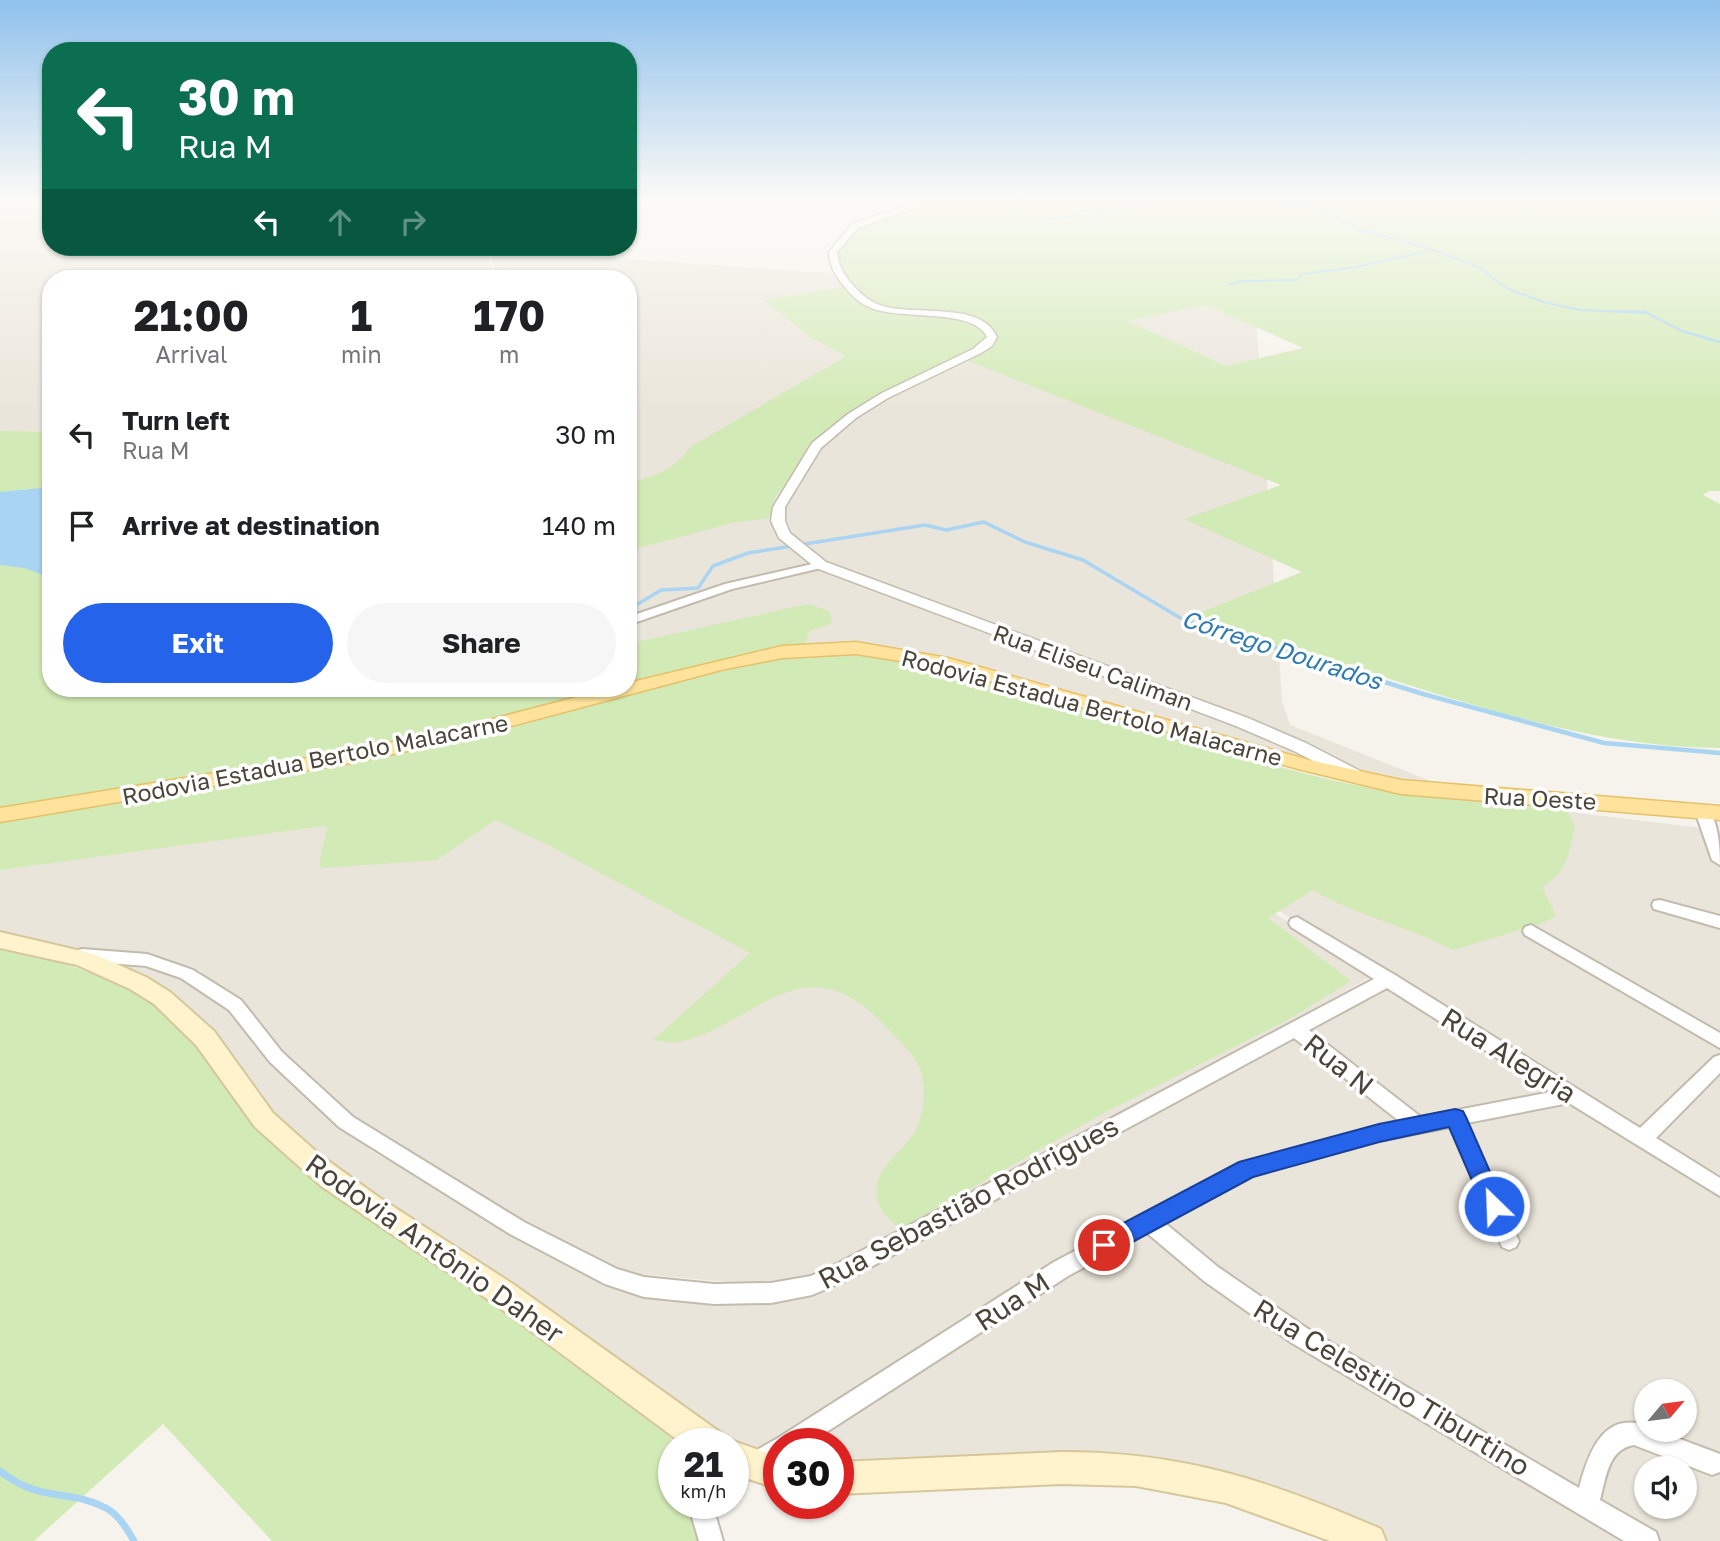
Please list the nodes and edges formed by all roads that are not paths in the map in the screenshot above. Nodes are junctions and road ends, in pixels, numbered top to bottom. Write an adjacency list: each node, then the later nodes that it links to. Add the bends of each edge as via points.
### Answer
1 (837, 269): 2 (street, Rua Eliseu Caliman, via 850,290 867,304 897,312 971,319 989,330 992,338 977,351 863,409 816,446 779,506 778,521 793,544)
2 (821, 565): 3 (street, via 747,581); 6 (street, Rua Eliseu Caliman, via 1242,722)
3 (637, 618)
4 (637, 688): 6 (main road, Rodovia Estadua Bertolo Malacarne, via 751,658 830,648 880,650 941,662)
5 (602, 697): 8 (main road, Rodovia Estadua Bertolo Malacarne, via 350,757)
6 (1361, 779): 7 (main road, Rua Oeste, via 1432,792)
7 (1711, 812): 9 (street)
8 (0, 815)
9 (1720, 860)
10 (1660, 905): 11 (street)
11 (1720, 922)
12 (1297, 923): 16 (street, Rua Alegria)
13 (1531, 931): 18 (street)
14 (0, 940): 15 (main road, Rodovia Antônio Daher)
15 (74, 955): 17 (street, Rua Sebastião Rodrigues, via 147,960 187,974 235,1005 276,1057 346,1122 584,1264 634,1283 684,1293 771,1293 838,1274); 27 (main road, Rodovia Antônio Daher, via 124,974 180,1011 265,1120 310,1162 472,1273)
16 (1389, 979): 17 (street, Rua Sebastião Rodrigues); 20 (street, Rua Alegria)
17 (1295, 1029): 22 (street, Rua N)
18 (1720, 1041)
19 (1720, 1062): 23 (street)
20 (1572, 1095): 21 (street, Rua M); 23 (street, Rua Alegria)
21 (1455, 1117): 22 (street, Rua M); 26 (street)
22 (1417, 1125): 25 (street, Rua M, via 1247,1169)
23 (1642, 1139): 24 (street, Rua Alegria)
24 (1720, 1188)
25 (1147, 1221): 28 (street, Rua M, via 1061,1269); 31 (street, Rua Celestino Tiburtino, via 1211,1274 1300,1336)
26 (1509, 1241)
27 (674, 1428)
28 (812, 1428)
29 (1712, 1463): 31 (street, via 1634,1433 1623,1433 1605,1447)
30 (854, 1478): 34 (main road, via 1025,1469 1136,1470 1252,1493)
31 (1587, 1505): 35 (street, Rua Celestino Tiburtino)
32 (705, 1519): 33 (street)
33 (711, 1541)
34 (1369, 1541)
35 (1647, 1541)

